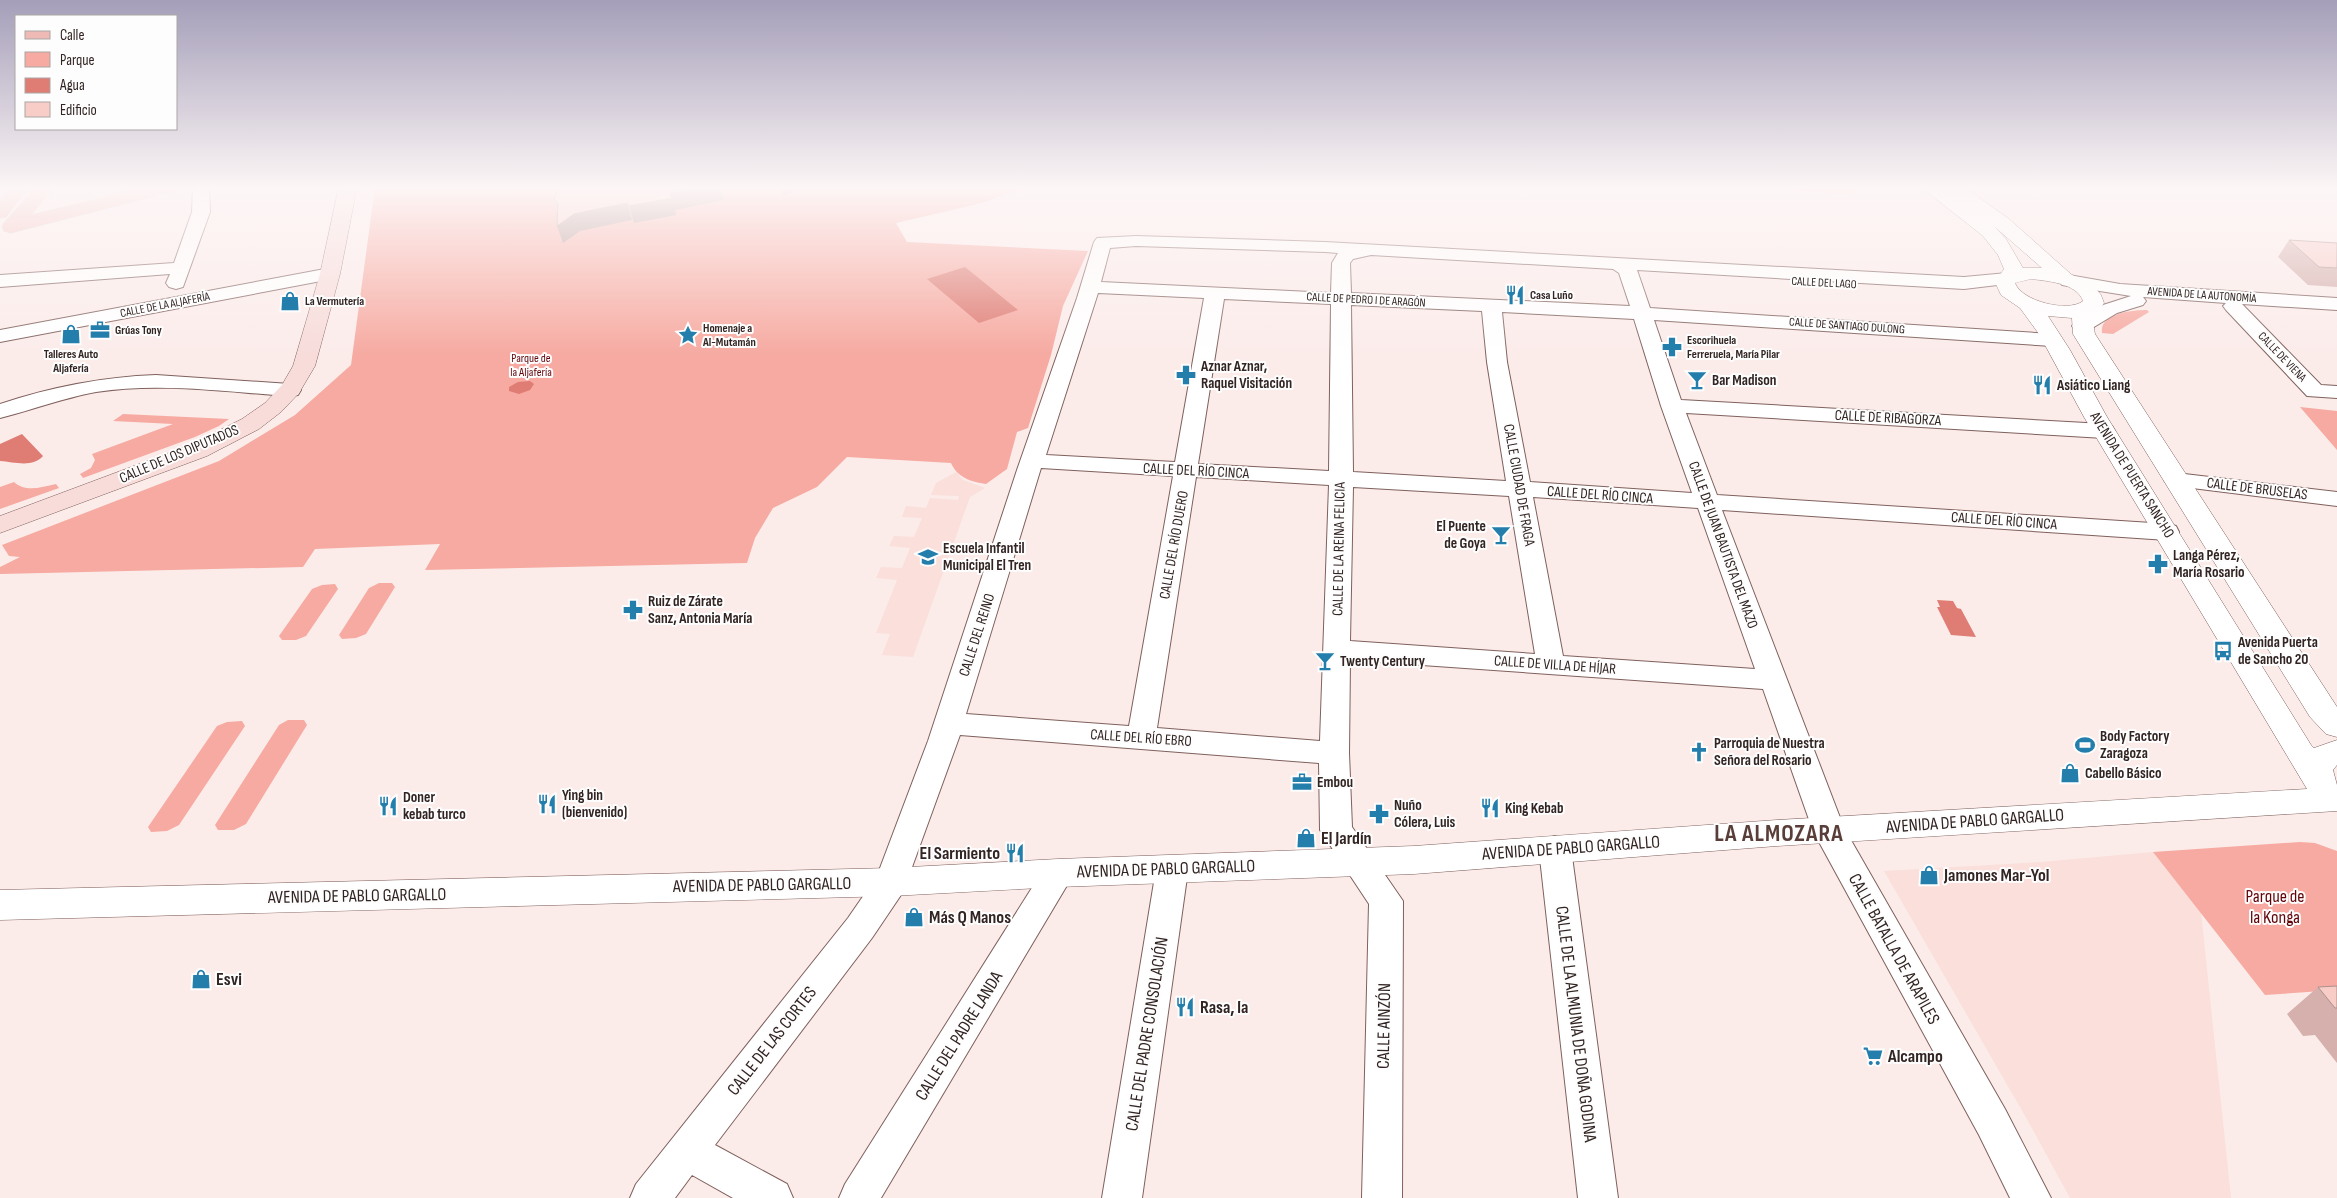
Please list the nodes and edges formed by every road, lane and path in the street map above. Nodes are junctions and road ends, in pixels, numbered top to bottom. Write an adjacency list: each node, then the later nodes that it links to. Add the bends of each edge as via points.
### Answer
1 (190, 243): 11 (street)
2 (336, 243): 12 (main road, CALLE DE LOS DIPUTADOS)
3 (1113, 243): 8 (street, via 1136,247); 16 (street, CALLE DEL REINO)
4 (1196, 243): 7 (street)
5 (2000, 243): 13 (street, via 2014,269)
6 (2024, 243): 9 (street)
7 (1370, 250): 8 (street); 10 (street)
8 (1344, 257): 10 (street); 20 (street, CALLE DE LA REINA FELICIA, via 1340,271)
9 (2047, 264): 14 (street); 17 (street)
10 (1622, 267): 13 (street, CALLE DEL LAGO, via 1964,283); 19 (street, CALLE DEL LAGO); 25 (street, CALLE DE JUAN BAUTISTA DEL MAZO)
11 (181, 268): 15 (street); 22 (street)
12 (330, 274): 22 (street, CALLE DE LA ALJAFERÍA); 30 (main road, CALLE DE LOS DIPUTADOS, via 304,366)
13 (2009, 277): 14 (street, via 2023,273); 28 (street, AVENIDA DE PUERTA SANCHO, via 2004,285 2006,289)
14 (2068, 280): 17 (street, AVENIDA DE LA AUTONOMÍA); 27 (street, via 2090,293 2094,300)
15 (0, 281)
16 (1090, 287): 18 (street, CALLE DE PEDRO I DE ARAGÓN); 35 (street, CALLE DEL REINO)
17 (2108, 288): 21 (street, AVENIDA DE LA AUTONOMÍA)
18 (1215, 292): 20 (street, CALLE DE PEDRO I DE ARAGÓN); 36 (street, CALLE DEL RÍO DUERO)
19 (1986, 294): 28 (street, CALLE DEL LAGO); 28 (street)
20 (1342, 298): 23 (street, CALLE DE PEDRO I DE ARAGÓN); 37 (street, CALLE DE LA REINA FELICIA)
21 (2337, 304)
22 (168, 305): 29 (street, CALLE DE LA ALJAFERÍA)
23 (1491, 305): 25 (street, CALLE DE PEDRO I DE ARAGÓN); 39 (street, CALLE CIUDAD DE FRAGA, via 1497,362)
24 (2233, 306): 26 (street, AVENIDA DE LA AUTONOMÍA); 27 (street, AVENIDA DE LA AUTONOMÍA, via 2136,301); 31 (street, CALLE DE VIENA, via 2315,391)
25 (1642, 312): 28 (street, CALLE DE SANTIAGO DULONG); 32 (street, CALLE DE JUAN BAUTISTA DEL MAZO)
26 (2337, 313)
27 (2086, 314): 28 (street, via 2053,311); 38 (street, via 2084,334)
28 (2035, 316): 34 (street, AVENIDA DE PUERTA SANCHO)
29 (0, 336)
30 (290, 390): 33 (street, via 173,382 111,384 64,392); 42 (main road, CALLE DE LOS DIPUTADOS, via 255,420 225,438)
31 (2337, 392)
32 (1672, 406): 34 (street, CALLE DE RIBAGORZA); 41 (street, CALLE DE JUAN BAUTISTA DEL MAZO)
33 (0, 411)
34 (2104, 431): 43 (street, AVENIDA DE PUERTA SANCHO)
35 (1032, 461): 36 (street, CALLE DEL RÍO CINCA); 47 (street, CALLE DEL REINO)
36 (1186, 470): 37 (street, CALLE DEL RÍO CINCA); 49 (street, CALLE DEL RÍO DUERO)
37 (1341, 480): 39 (street, CALLE DEL RÍO CINCA); 44 (street, CALLE DE LA REINA FELICIA)
38 (2176, 480): 40 (street, CALLE DE BRUSELAS); 48 (street, via 2321,709)
39 (1520, 489): 41 (street, CALLE DEL RÍO CINCA); 45 (street, CALLE CIUDAD DE FRAGA)
40 (2337, 499)
41 (1707, 502): 43 (street, CALLE DEL RÍO CINCA); 46 (street, CALLE DE JUAN BAUTISTA DEL MAZO)
42 (0, 525)
43 (2167, 532): 51 (street, AVENIDA DE PUERTA SANCHO, via 2290,737)
44 (1337, 650): 45 (street, CALLE DE VILLA DE HÍJAR); 50 (street, CALLE DE LA REINA FELICIA)
45 (1551, 665): 46 (street, CALLE DE VILLA DE HÍJAR)
46 (1773, 680): 52 (street, CALLE DE JUAN BAUTISTA DEL MAZO)
47 (948, 723): 49 (street, CALLE DEL RÍO EBRO); 57 (street, CALLE DEL REINO)
48 (2337, 726)
49 (1141, 738): 50 (street, CALLE DEL RÍO EBRO)
50 (1334, 753): 54 (street, CALLE DE LA REINA FELICIA, via 1336,830)
51 (2330, 783): 52 (street, AVENIDA DE PABLO GARGALLO)
52 (1829, 831): 53 (street, AVENIDA DE PABLO GARGALLO); 66 (street, CALLE BATALLA DE ARAPILES)
53 (1555, 849): 54 (street, AVENIDA DE PABLO GARGALLO); 65 (street, CALLE DE LA ALMUNIA DE DOÑA GODINA)
54 (1359, 862): 55 (street, AVENIDA DE PABLO GARGALLO); 64 (street, CALLE AINZÓN, via 1386,900)
55 (1172, 870): 56 (street, AVENIDA DE PABLO GARGALLO); 63 (street, CALLE DEL PADRE CONSOLACIÓN)
56 (1058, 873): 57 (street, AVENIDA DE PABLO GARGALLO); 62 (street, CALLE DEL PADRE LANDA)
57 (891, 882): 58 (street, AVENIDA DE PABLO GARGALLO); 59 (street, CALLE DE LAS CORTES, via 854,936)
58 (0, 905)
59 (686, 1151): 60 (street, CALLE DE LAS CORTES); 61 (street)
60 (650, 1198)
61 (773, 1198)
62 (859, 1198)
63 (1122, 1198)
64 (1382, 1198)
65 (1598, 1198)
66 (2032, 1198)

